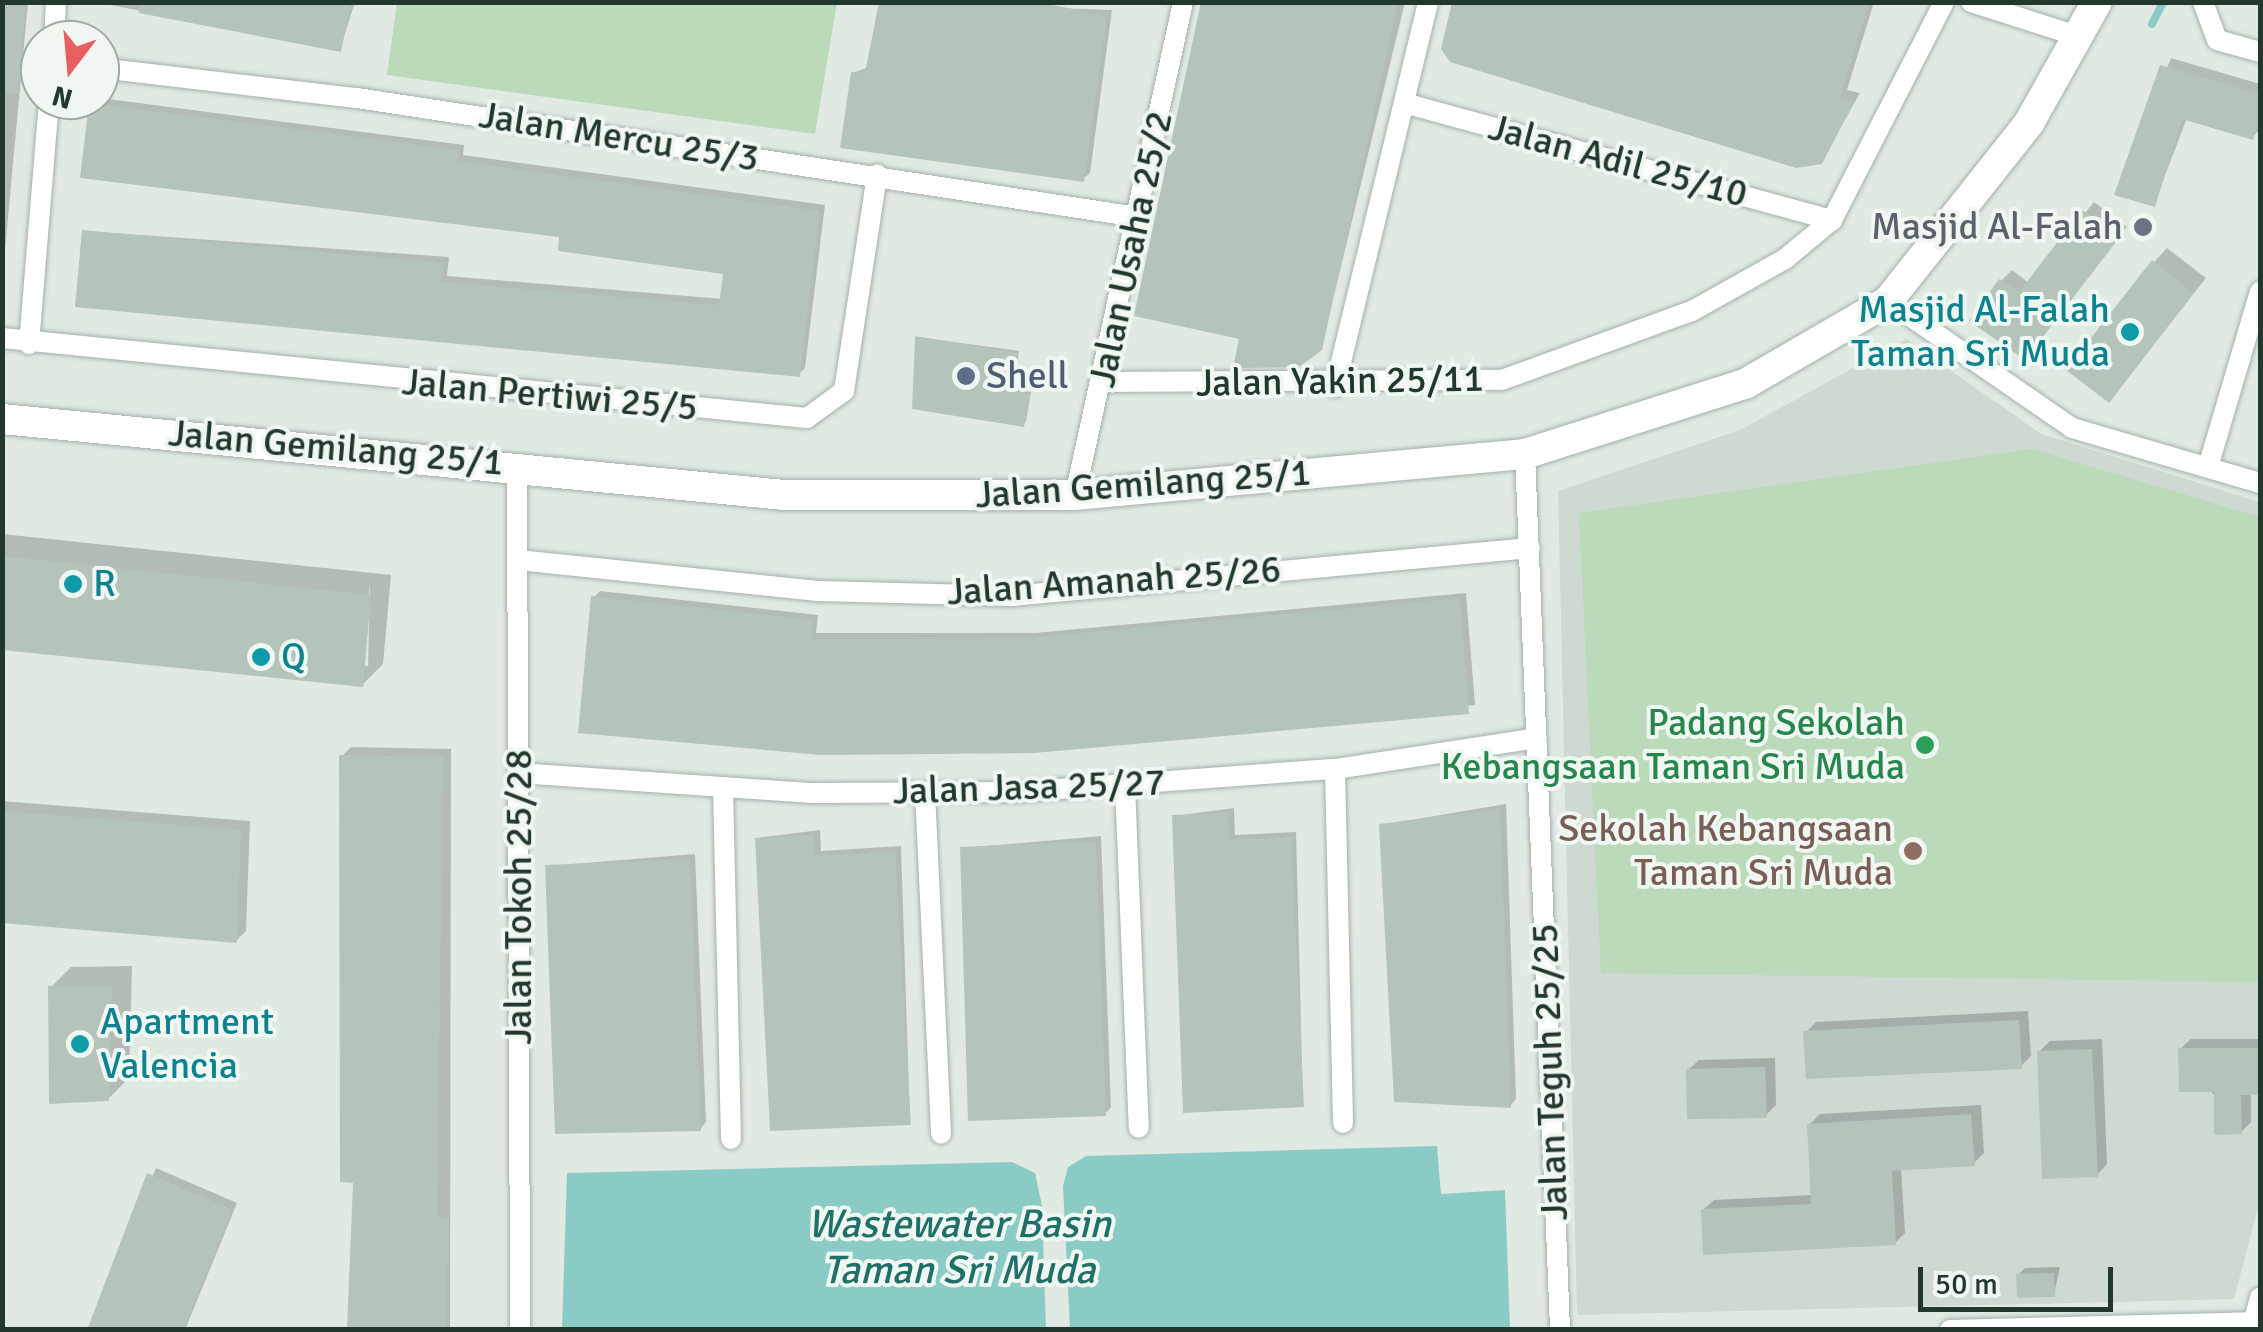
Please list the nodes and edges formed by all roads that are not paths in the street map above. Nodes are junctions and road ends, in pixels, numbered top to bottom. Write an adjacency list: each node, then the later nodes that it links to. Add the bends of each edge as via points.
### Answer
1 (1184, 2): 13 (street, Jalan Usaha 25/2)
2 (1428, 2): 10 (street)
3 (1944, 2): 14 (street, Jalan Yakin 25/11)
4 (1971, 2): 7 (street)
5 (2097, 2): 7 (street, Jalan Gemilang 25/1)
6 (2203, 2): 8 (street, via 2217,40)
7 (2080, 37): 16 (street, Jalan Gemilang 25/1, via 2029,123)
8 (2260, 52)
9 (120, 71): 12 (street, Jalan Mercu 25/3)
10 (1404, 103): 14 (street, Jalan Adil 25/10); 20 (street)
11 (47, 120): 18 (street)
12 (877, 175): 13 (street, Jalan Mercu 25/3); 18 (street, Jalan Pertiwi 25/5, via 844,391 806,418)
13 (1136, 216): 19 (street, Jalan Usaha 25/2)
14 (1832, 220): 20 (street, Jalan Yakin 25/11, via 1785,259 1692,311 1502,380)
15 (2260, 292): 24 (street)
16 (1888, 301): 22 (street, Jalan Gemilang 25/1, via 1745,384); 24 (street, via 2072,428)
17 (2, 338): 18 (street, Jalan Pertiwi 25/5)
18 (29, 344)
19 (1104, 382): 20 (street, Jalan Yakin 25/11); 26 (street, Jalan Usaha 25/2)
20 (1335, 387)
21 (2, 419): 23 (street, Jalan Gemilang 25/1)
22 (1525, 454): 26 (street, Jalan Gemilang 25/1); 27 (street, Jalan Teguh 25/25)
23 (517, 464): 26 (street, Jalan Gemilang 25/1, via 784,495); 28 (street, Jalan Tokoh 25/28)
24 (2208, 468): 25 (street)
25 (2260, 482)
26 (1075, 495)
27 (1530, 548): 28 (street, Jalan Amanah 25/26, via 1012,596 820,591); 29 (street, Jalan Teguh 25/25)
28 (518, 560): 31 (street, Jalan Tokoh 25/28)
29 (1537, 738): 30 (street, Jalan Jasa 25/27); 43 (street, Jalan Teguh 25/25)
30 (1334, 769): 32 (street, Jalan Jasa 25/27); 35 (street)
31 (518, 773): 33 (street, Jalan Jasa 25/27); 42 (street, Jalan Tokoh 25/28)
32 (1125, 785): 34 (street, Jalan Jasa 25/27); 36 (street)
33 (722, 787): 34 (street, Jalan Jasa 25/27); 38 (street)
34 (925, 792): 37 (street)
35 (1344, 1123)
36 (1139, 1128)
37 (940, 1134)
38 (731, 1139)
39 (2260, 1298): 40 (street)
40 (2257, 1321): 41 (street)
41 (1967, 1329): 44 (street)
42 (520, 1330)
43 (1560, 1330)
44 (1950, 1330)

